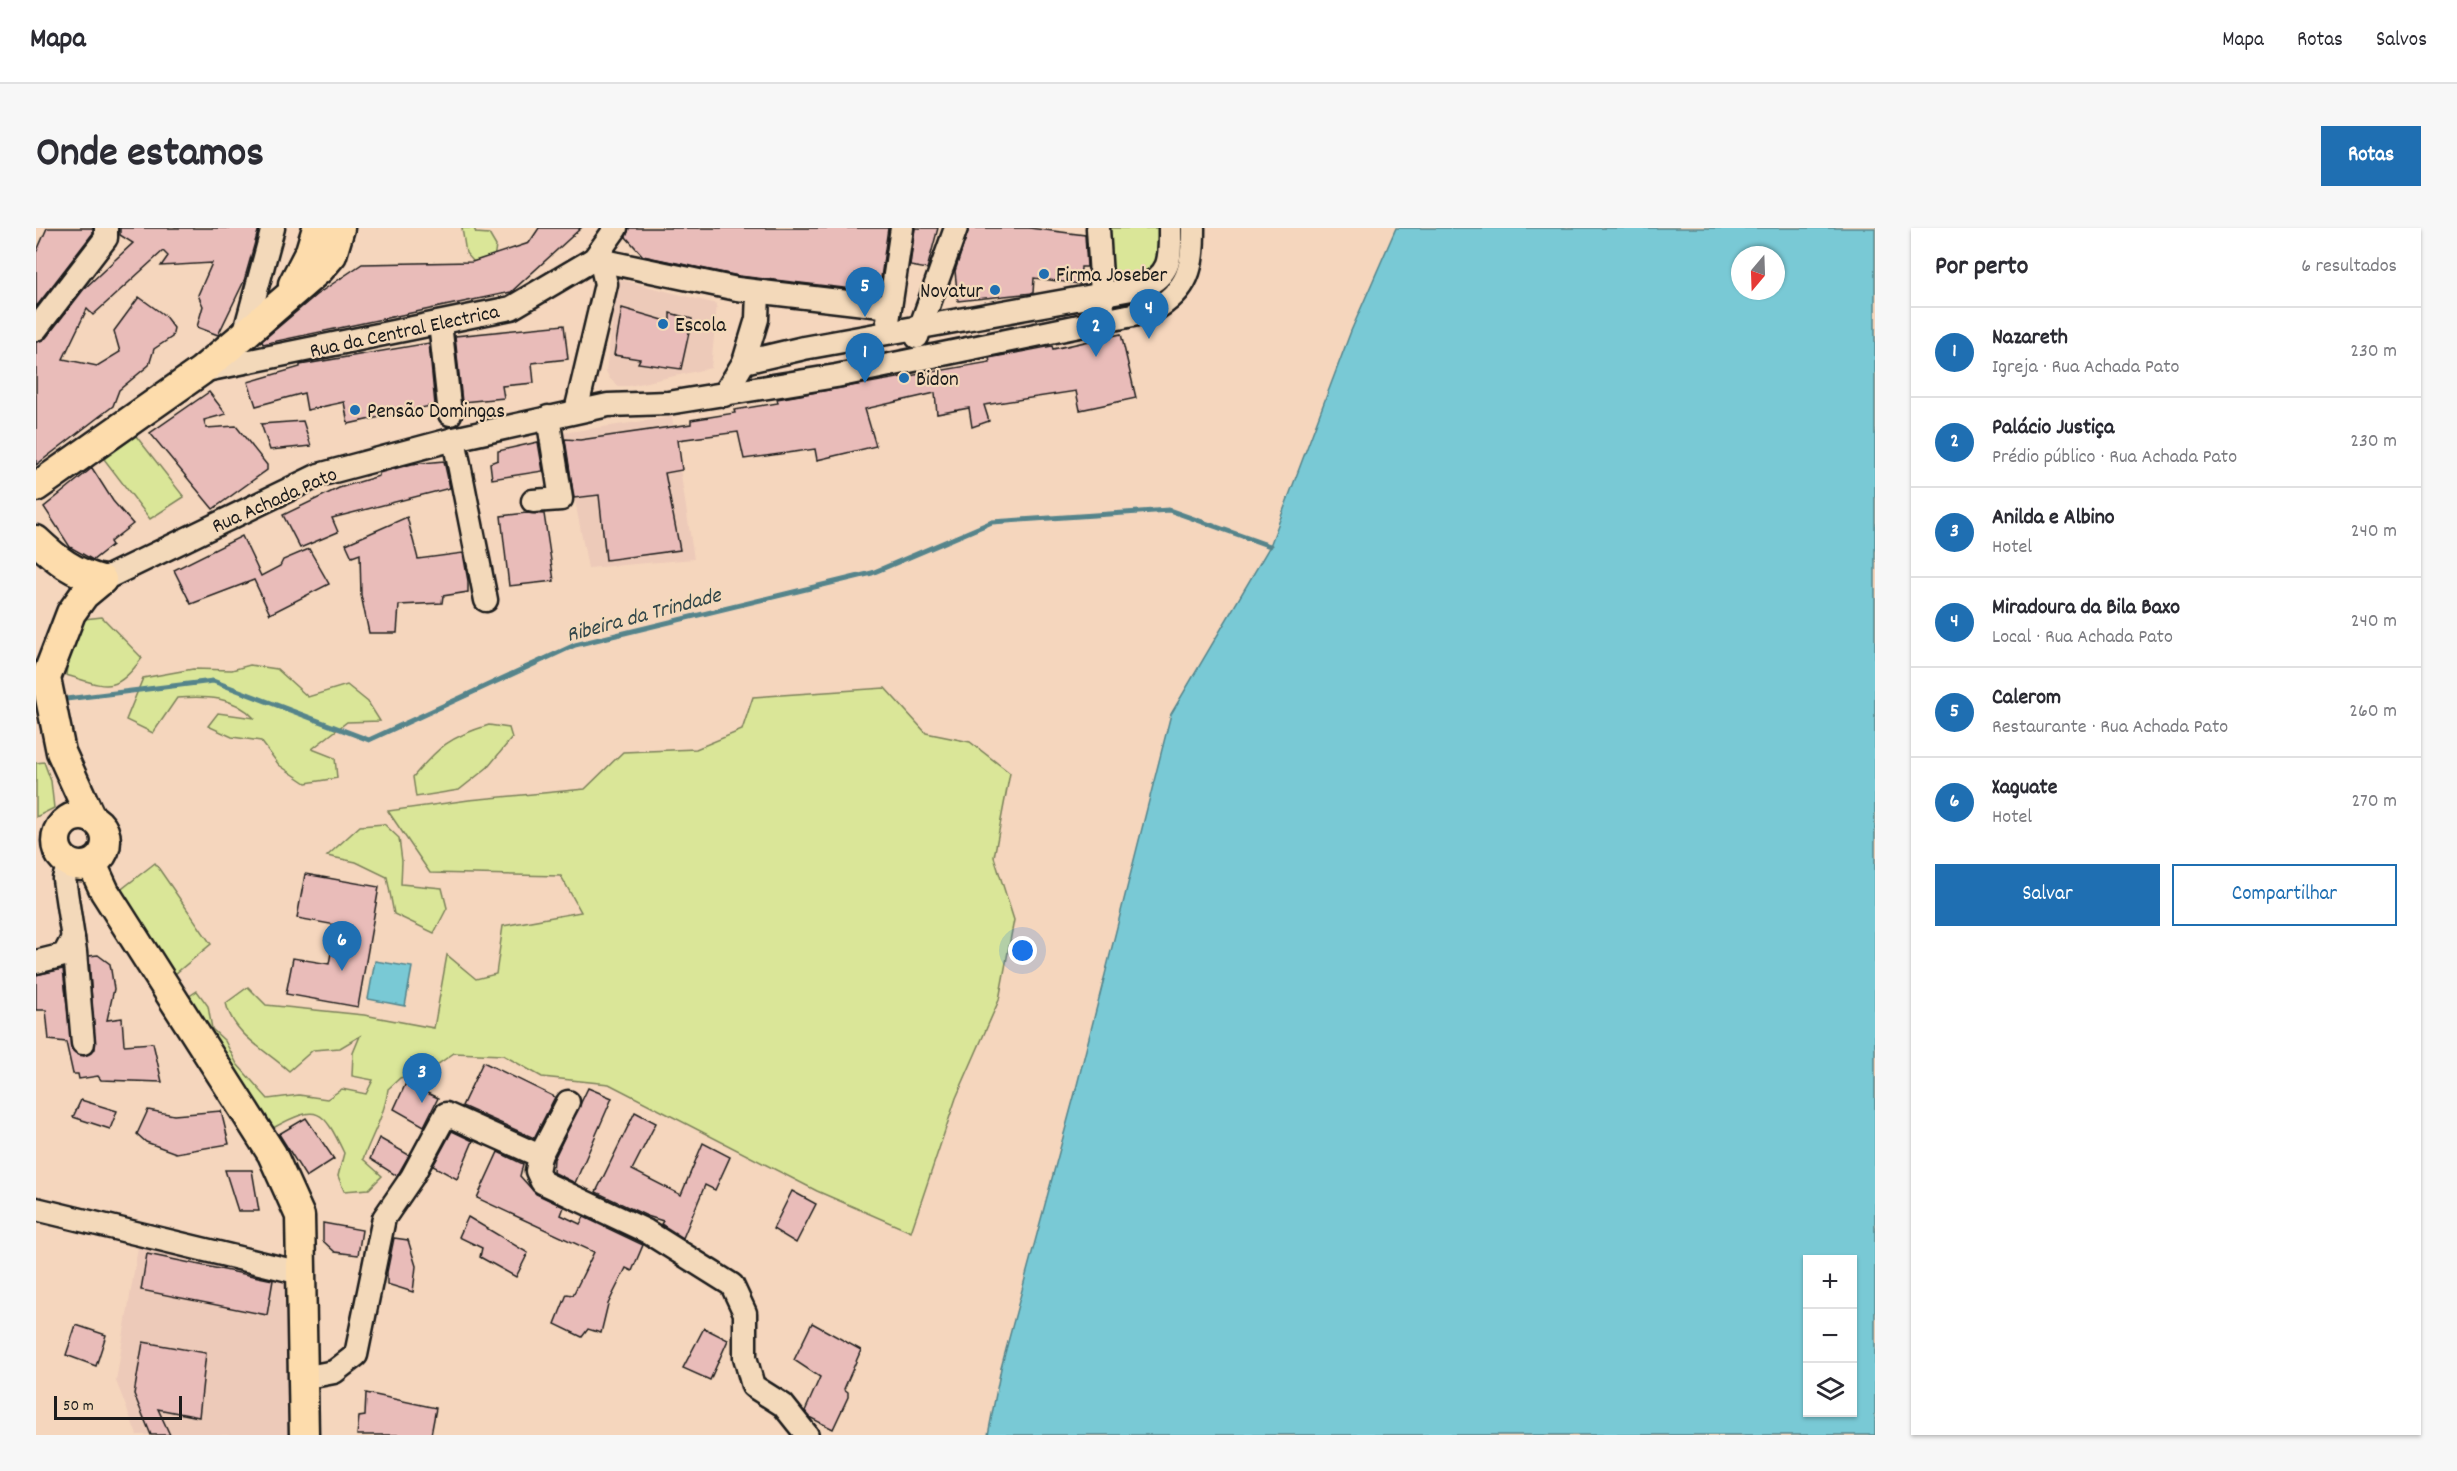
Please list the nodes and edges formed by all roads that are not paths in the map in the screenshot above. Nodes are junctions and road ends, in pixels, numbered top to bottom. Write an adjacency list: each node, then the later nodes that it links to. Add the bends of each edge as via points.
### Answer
1 (106, 228): 19 (street, via 106,238)
2 (273, 228): 21 (street)
3 (317, 228): 14 (main road)
4 (340, 228): 14 (main road, via 332,255)
5 (615, 228): 11 (street, Rua da Central Electrica)
6 (902, 228): 15 (street)
7 (956, 228): 18 (street)
8 (1098, 228): 13 (street)
9 (1170, 228): 13 (street, via 1170,252 1166,269 1158,280)
10 (1193, 228): 17 (street, Rua Achada Pato, via 1193,260 1186,281 1170,301 1152,311)
11 (594, 260): 12 (street); 16 (street, Rua da Central Electrica, via 512,308); 26 (street, via 602,267 606,284)
12 (758, 292): 15 (street); 23 (street, via 757,319)
13 (1102, 295): 17 (street); 18 (street)
14 (287, 297): 21 (main road)
15 (890, 307): 20 (street)
16 (440, 323): 24 (street, Rua da Central Electrica); 27 (street)
17 (1104, 323): 22 (street, Rua Achada Pato)
18 (921, 327): 20 (street); 22 (street)
19 (36, 329)
20 (886, 333): 23 (street)
21 (244, 335): 24 (main road)
22 (908, 361): 25 (street, Rua Achada Pato)
23 (744, 362): 25 (street)
24 (201, 371): 30 (main road)
25 (724, 394): 26 (street, Rua Achada Pato)
26 (576, 411): 28 (street, Rua Achada Pato)
27 (450, 414)
28 (548, 417): 29 (street, Rua Achada Pato); 31 (street, via 561,499)
29 (454, 439): 33 (street, Rua Achada Pato, via 319,475); 34 (street)
30 (36, 487)
31 (533, 501)
32 (36, 540): 33 (main road)
33 (93, 587): 35 (main road)
34 (486, 600)
35 (41, 665): 36 (main road)
36 (78, 820): 37 (main road, via 56,835); 37 (main road, via 103,829 106,843 102,855)
37 (65, 861): 38 (street); 44 (main road, via 105,892 272,1154 300,1216)
38 (73, 938): 39 (street, via 64,956); 40 (street)
39 (36, 962)
40 (83, 1044)
41 (568, 1102): 42 (street)
42 (540, 1156): 45 (street, via 446,1114 412,1177 384,1218 356,1355 334,1372); 47 (street, via 537,1171 542,1182 645,1231 732,1285 745,1313 745,1357 753,1386 783,1405)
43 (36, 1209): 44 (street)
44 (301, 1273): 45 (main road)
45 (303, 1378): 46 (main road)
46 (304, 1435)
47 (807, 1435)

